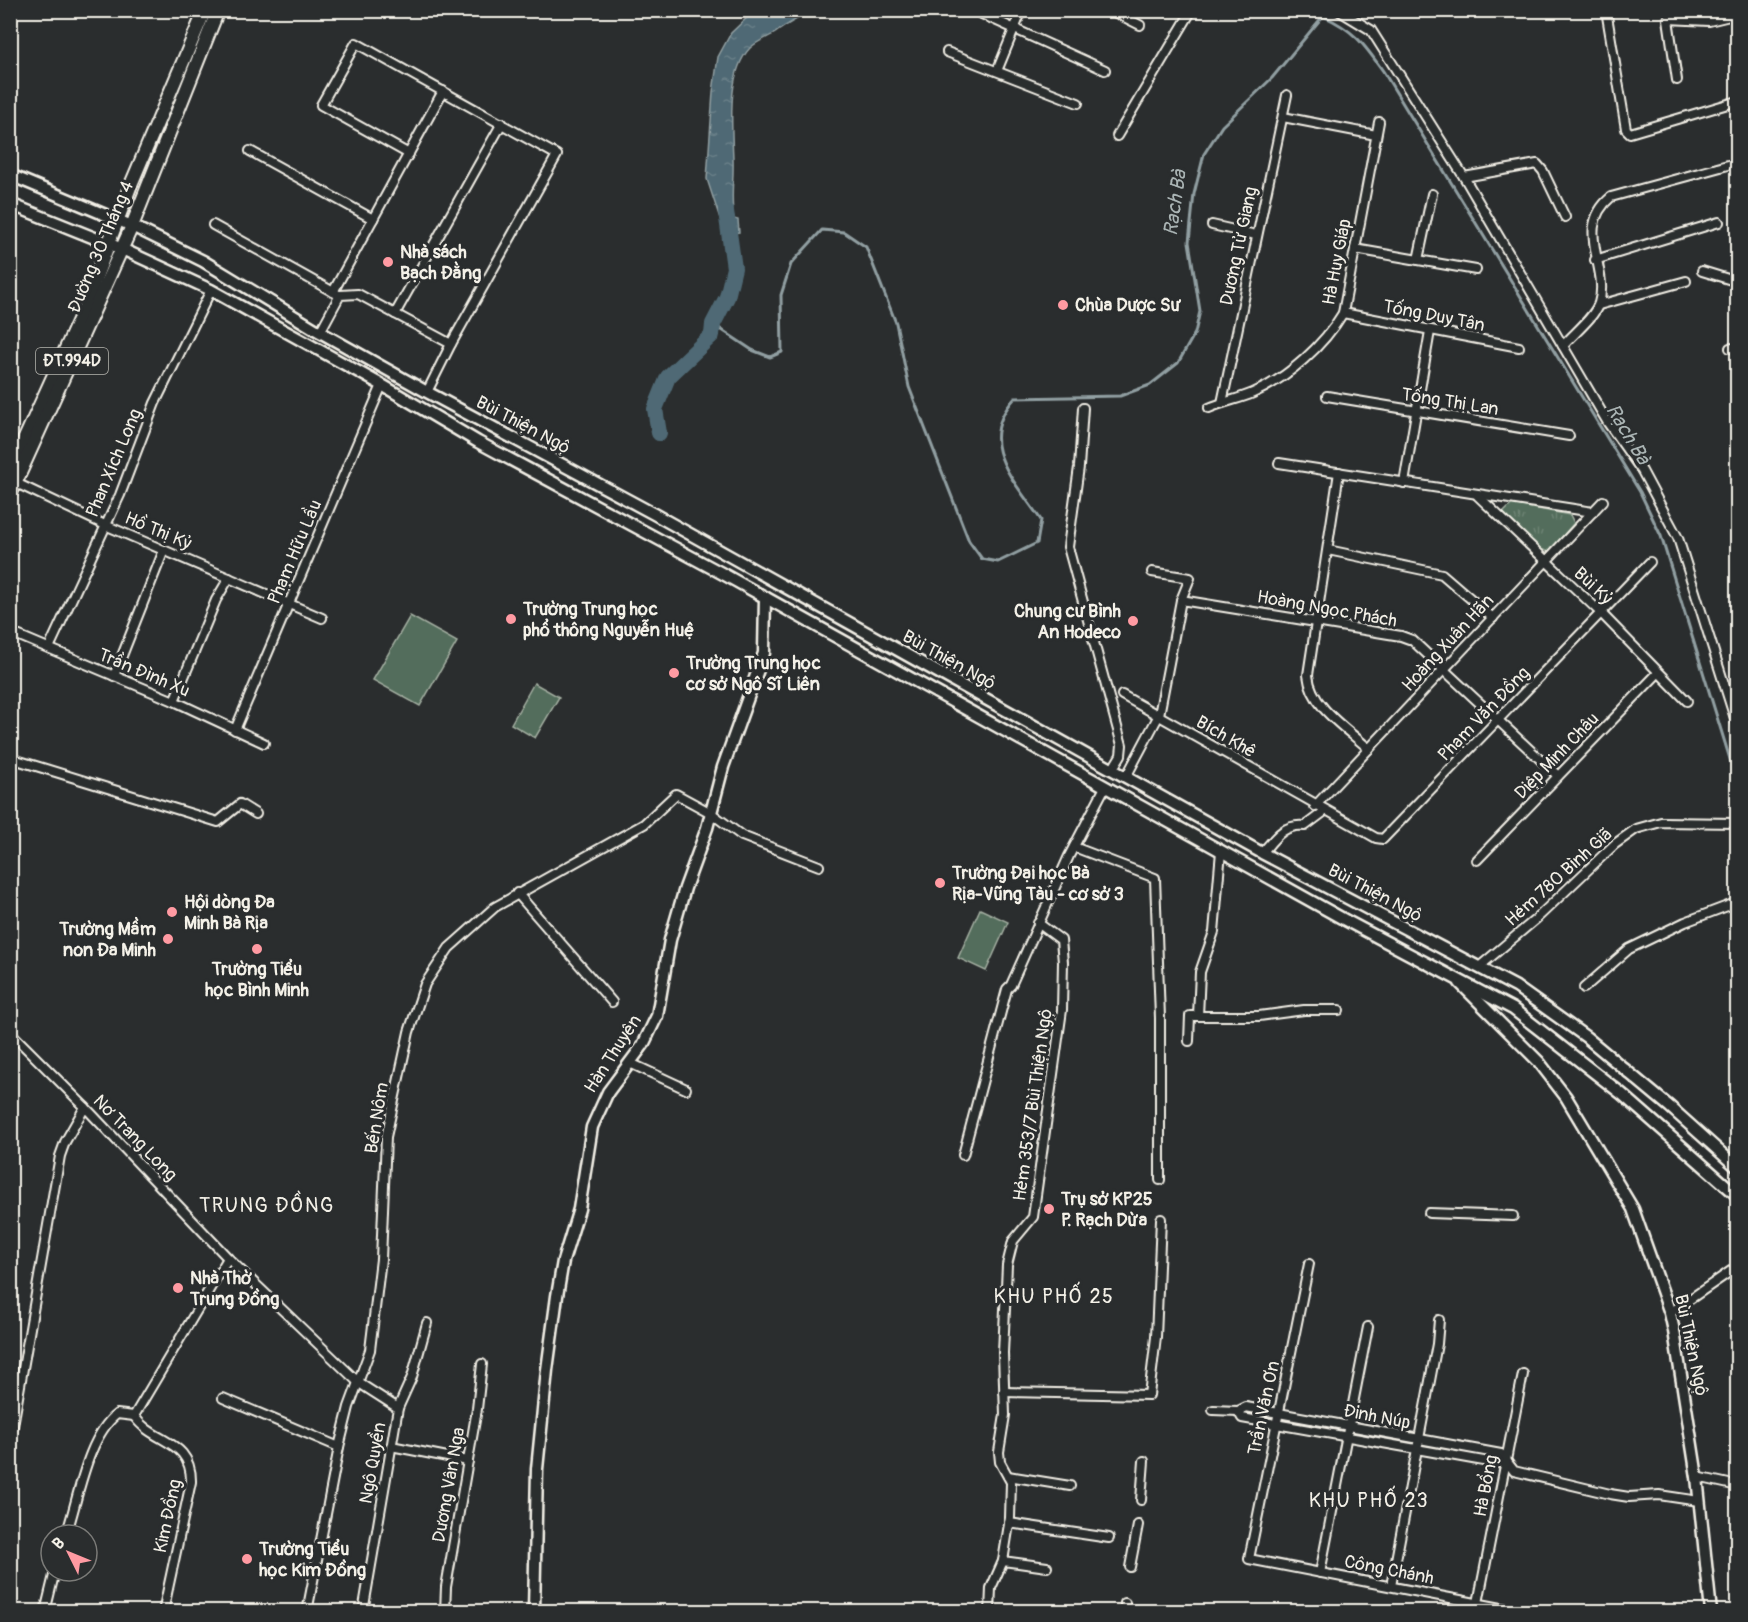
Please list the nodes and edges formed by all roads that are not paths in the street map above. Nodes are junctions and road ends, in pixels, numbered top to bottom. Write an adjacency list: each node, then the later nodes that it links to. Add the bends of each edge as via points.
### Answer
1 (205, 10): 12 (main road, Đường 30 Tháng 4 / ĐT.994D)
2 (218, 10): 12 (main road, Đường 30 Tháng 4 / ĐT.994D)
3 (973, 10): 11 (street)
4 (1022, 10): 11 (street)
5 (1110, 10): 10 (street)
6 (1192, 10): 25 (street)
7 (1338, 10): 30 (street, via 1371,30)
8 (1606, 10): 19 (street, via 1626,129 1630,133)
9 (1737, 14): 16 (street, via 1709,21 1668,19)
10 (1140, 25)
11 (1015, 28): 14 (street); 15 (street)
12 (198, 41): 35 (main road, Đường 30 Tháng 4 / ĐT.994D); 39 (main road, Đường 30 Tháng 4 / ĐT.994D)
13 (947, 52): 15 (street)
14 (1105, 70)
15 (997, 71): 20 (street)
16 (1677, 80)
17 (443, 91): 23 (street); 27 (street); 27 (street, via 356,43 321,105)
18 (1287, 95): 21 (street, Dương Tử Giang)
19 (1737, 102)
20 (1078, 103)
21 (1283, 117): 24 (street); 40 (street, Dương Tử Giang)
22 (1379, 122): 24 (street, Hà Huy Giáp)
23 (502, 123): 54 (street); 57 (street, via 557,155)
24 (1376, 135): 43 (street, Hà Huy Giáp)
25 (1117, 136)
26 (250, 151): 34 (street)
27 (409, 154): 34 (street)
28 (1728, 165): 45 (street, via 1611,197 1599,211 1595,224)
29 (10, 175): 35 (main road, Bùi Thiện Ngộ)
30 (1464, 177): 33 (street, via 1537,164); 58 (street)
31 (1432, 194): 44 (street)
32 (10, 204): 41 (main road, Bùi Thiện Ngộ)
33 (1565, 217)
34 (373, 219): 51 (street)
35 (117, 220): 39 (main road, Bùi Thiện Ngộ); 41 (main road, Đường 30 Tháng 4 / ĐT.994D)
36 (1719, 222): 45 (street)
37 (213, 225): 51 (street)
38 (1212, 225): 40 (street)
39 (132, 226): 42 (main road, Đường 30 Tháng 4 / ĐT.994D); 56 (main road, Bùi Thiện Ngộ, via 203,261)
40 (1256, 235): 64 (street, Dương Tử Giang)
41 (108, 244): 42 (main road, Bùi Thiện Ngộ); 70 (main road, Đường 30 Tháng 4 / ĐT.994D, via 83,311)
42 (122, 249): 50 (main road, Bùi Thiện Ngộ); 73 (main road, Đường 30 Tháng 4 / ĐT.994D)
43 (1355, 249): 44 (street); 53 (street, Hà Huy Giáp)
44 (1418, 260): 46 (street)
45 (1595, 260): 52 (street, via 1601,290)
46 (1476, 270)
47 (1702, 272): 49 (street)
48 (1686, 281): 52 (street)
49 (1737, 282)
50 (211, 290): 60 (main road, Bùi Thiện Ngộ); 80 (street, Phan Xích Long, via 155,403)
51 (337, 294): 54 (street, via 358,294); 56 (street)
52 (1599, 305): 58 (street)
53 (1343, 313): 55 (street, Tống Duy Tân); 64 (street, Hà Huy Giáp, via 1334,330 1291,370 1255,392)
54 (395, 314): 57 (street)
55 (1430, 331): 59 (street, Tống Duy Tân); 67 (street)
56 (320, 332): 60 (main road); 62 (main road, Bùi Thiện Ngộ)
57 (451, 344): 62 (street)
58 (1563, 346): 106 (street, via 1608,423 1642,471 1678,538)
59 (1520, 347)
60 (311, 348): 61 (main road, Bùi Thiện Ngộ)
61 (382, 385): 77 (main road, Bùi Thiện Ngộ); 89 (street, Phạm Hữu Lầu)
62 (427, 392): 72 (main road, Bùi Thiện Ngộ)
63 (1327, 396): 67 (street, Tống Thị Lan)
64 (1222, 403): 66 (street, Hà Huy Giáp)
65 (1083, 408): 111 (street, via 1068,547 1122,745)
66 (1209, 408)
67 (1415, 411): 68 (street, Tống Thị Lan); 74 (street)
68 (1569, 436)
69 (1279, 463): 71 (street)
70 (10, 471)
71 (1339, 472): 74 (street); 82 (street)
72 (592, 480): 77 (main road); 90 (main road, Bùi Thiện Ngộ)
73 (16, 483): 75 (main road, Đường 30 Tháng 4 / ĐT.994D); 80 (street, Hồ Thị Kỷ)
74 (1404, 483): 76 (street)
75 (10, 495)
76 (1477, 495): 79 (street); 83 (street, Bùi Kỷ)
77 (583, 499): 87 (main road, Bùi Thiện Ngộ)
78 (1603, 501): 79 (street, Hoàng Xuân Hãn)
79 (1593, 512): 83 (street, Hoàng Xuân Hãn)
80 (105, 525): 81 (street, Hồ Thị Kỷ); 97 (street, Phan Xích Long)
81 (164, 550): 86 (street, Hồ Thị Kỷ); 100 (street)
82 (1328, 550): 93 (street, via 1442,574); 95 (street)
83 (1546, 562): 91 (street, Bùi Kỷ); 93 (street, Hoàng Xuân Hãn)
84 (1650, 562): 91 (street, Phạm Văn Đồng)
85 (1152, 572): 88 (street, via 1190,579)
86 (230, 578): 89 (street, Hồ Thị Kỷ); 103 (street, via 216,600)
87 (765, 597): 94 (main road, Bùi Thiện Ngộ); 118 (main road, Hàn Thuyên, via 764,653 723,767)
88 (1181, 600): 95 (street, Hoàng Ngọc Phách); 104 (street)
89 (290, 604): 92 (street, Hồ Thị Kỷ); 107 (street, Phạm Hữu Lầu)
90 (815, 604): 94 (main road); 111 (main road, Bùi Thiện Ngộ)
91 (1601, 613): 99 (street, Bùi Kỷ); 105 (street, Phạm Văn Đồng)
92 (322, 618)
93 (1493, 618): 98 (street, Hoàng Xuân Hãn)
94 (806, 621): 114 (main road, Bùi Thiện Ngộ)
95 (1317, 621): 98 (street, Hoàng Ngọc Phách, via 1412,640); 109 (street, via 1309,688 1315,700)
96 (10, 632): 97 (street, Trần Đình Xu)
97 (49, 648): 100 (street, Trần Đình Xu)
98 (1445, 669): 105 (street, Hoàng Ngọc Phách); 109 (street, Hoàng Xuân Hãn)
99 (1658, 673): 102 (street, Bùi Kỷ); 112 (street, Diệp Minh Châu)
100 (114, 676): 103 (street, Trần Đình Xu)
101 (1122, 695): 104 (street, Bích Khê)
102 (1687, 700)
103 (174, 701): 107 (street, Trần Đình Xu)
104 (1159, 715): 113 (street); 116 (street, Bích Khê)
105 (1500, 720): 112 (street, Hoàng Ngọc Phách); 117 (street, Phạm Văn Đồng, via 1383,839)
106 (1737, 728)
107 (235, 730): 108 (street, Trần Đình Xu)
108 (264, 743)
109 (1369, 749): 116 (street, Hoàng Xuân Hãn)
110 (10, 758): 119 (street, via 218,822 240,804)
111 (1112, 770): 113 (main road, Bùi Thiện Ngộ)
112 (1558, 776): 124 (street, Diệp Minh Châu)
113 (1126, 777): 115 (main road); 123 (main road, Bùi Thiện Ngộ)
114 (1106, 787): 115 (main road, Bùi Thiện Ngộ); 121 (street)
115 (1118, 793): 122 (main road, Bùi Thiện Ngộ)
116 (1315, 806): 117 (street, Phạm Văn Đồng)
117 (1325, 811): 123 (street, via 1305,826 1282,830)
118 (711, 813): 125 (street, via 742,836); 126 (street, Bến Nôm, via 676,794 644,824); 137 (main road, Hàn Thuyên, via 670,940 657,1016)
119 (256, 814)
120 (1737, 824): 129 (street, Hẻm 780 Bình Giã, via 1660,822 1636,829)
121 (1074, 847): 128 (street); 142 (street, via 1155,878)
122 (1221, 851): 130 (main road, Bùi Thiện Ngộ); 134 (street, via 1214,932 1200,972)
123 (1262, 853): 129 (main road, Bùi Thiện Ngộ)
124 (1477, 860)
125 (819, 866)
126 (517, 893): 132 (street); 157 (street, Bến Nôm, via 449,948 425,984 416,1006 387,1137 379,1287 370,1350)
127 (1737, 902): 131 (street, via 1629,949)
128 (1038, 923): 140 (street, via 1002,1002); 158 (street, Hẻm 353/7 Bùi Thiện Ngộ, via 1061,940 1062,999 1033,1217 1013,1240 1007,1265)
129 (1479, 967): 141 (main road, Bùi Thiện Ngộ, via 1561,1017 1670,1107)
130 (1451, 974): 143 (main road, Bùi Thiện Ngộ, via 1513,1009 1565,1048); 151 (main road, Bùi Thiện Ngộ, via 1539,1062 1566,1097 1633,1209)
131 (1584, 988)
132 (612, 1002)
133 (1339, 1010): 134 (street)
134 (1198, 1016): 136 (street, via 1190,1016)
135 (10, 1032): 139 (street, Nơ Trang Long)
136 (1189, 1041)
137 (630, 1063): 138 (street); 199 (main road, Hàn Thuyên, via 594,1118 579,1209 563,1261 537,1469)
138 (687, 1089)
139 (85, 1107): 148 (street, Nơ Trang Long); 169 (street, via 60,1156)
140 (963, 1155)
141 (1737, 1169): 143 (main road)
142 (1160, 1180)
143 (1725, 1184): 144 (main road, Bùi Thiện Ngộ)
144 (1737, 1196)
145 (1429, 1213): 146 (street)
146 (1513, 1216)
147 (1161, 1219): 158 (street, via 1156,1337 1149,1395)
148 (228, 1258): 157 (street, Nơ Trang Long); 164 (street)
149 (1310, 1264): 163 (street, Trần Văn Ơn)
150 (1737, 1266): 151 (street)
151 (1670, 1312): 177 (main road, Bùi Thiện Ngộ)
152 (1439, 1320): 168 (street)
153 (427, 1323): 160 (street, Ngô Quyền, via 412,1377)
154 (1368, 1327): 166 (street)
155 (482, 1364): 173 (street, Dương Vân Nga)
156 (1523, 1374): 175 (street, Hà Bổng)
157 (359, 1383): 160 (street, Nơ Trang Long); 171 (street, Bến Nôm)
158 (1004, 1392): 176 (street, Hẻm 353/7 Bùi Thiện Ngộ, via 1000,1462)
159 (223, 1398): 171 (street)
160 (398, 1408): 170 (street, Ngô Quyền)
161 (1213, 1410): 162 (street, Đinh Núp)
162 (1238, 1411): 163 (street, Đinh Núp, via 1246,1407); 165 (street, Đinh Núp, via 1242,1418)
163 (1279, 1413): 165 (street, Trần Văn Ơn); 166 (street, Đinh Núp)
164 (135, 1416): 182 (street, via 117,1414 105,1424 92,1451); 195 (street, Kim Đồng, via 140,1424 181,1451 192,1469)
165 (1276, 1424): 167 (street, Đinh Núp); 186 (street, Trần Văn Ơn)
166 (1349, 1426): 167 (street); 168 (street, Đinh Núp)
167 (1348, 1437): 172 (street, Đinh Núp); 190 (street)
168 (1419, 1440): 172 (street); 175 (street, Đinh Núp, via 1500,1454)
169 (10, 1443)
170 (391, 1446): 173 (street); 197 (street, Ngô Quyền)
171 (339, 1447): 196 (street, Bến Nôm)
172 (1418, 1451): 175 (street, Đinh Núp, via 1495,1464); 192 (street)
173 (468, 1461): 198 (street, Dương Vân Nga)
174 (1144, 1461): 180 (street)
175 (1507, 1462): 181 (street, Đinh Núp, via 1514,1471 1610,1494 1659,1494); 193 (street, Hà Bổng)
176 (1008, 1476): 178 (street); 183 (street, Hẻm 353/7 Bùi Thiện Ngộ)
177 (1697, 1477): 179 (street); 181 (main road, Bùi Thiện Ngộ)
178 (1070, 1486)
179 (1737, 1486)
180 (1141, 1500)
181 (1700, 1500): 202 (main road, Bùi Thiện Ngộ)
182 (70, 1523)
183 (1009, 1523): 185 (street); 187 (street, Hẻm 353/7 Bùi Thiện Ngộ)
184 (1138, 1526): 189 (street)
185 (1109, 1538)
186 (1249, 1559): 190 (street, Công Chánh)
187 (1003, 1561): 188 (street); 200 (street, Hẻm 353/7 Bùi Thiện Ngộ, via 991,1588)
188 (1047, 1567)
189 (1130, 1567)
190 (1320, 1572): 192 (street, Công Chánh)
191 (52, 1583): 194 (street)
192 (1391, 1586): 193 (street, Công Chánh)
193 (1482, 1606): 201 (street, Công Chánh)
194 (45, 1611)
195 (163, 1611)
196 (307, 1611)
197 (363, 1611)
198 (445, 1611)
199 (534, 1611)
200 (990, 1611)
201 (1522, 1611)
202 (1711, 1611)

